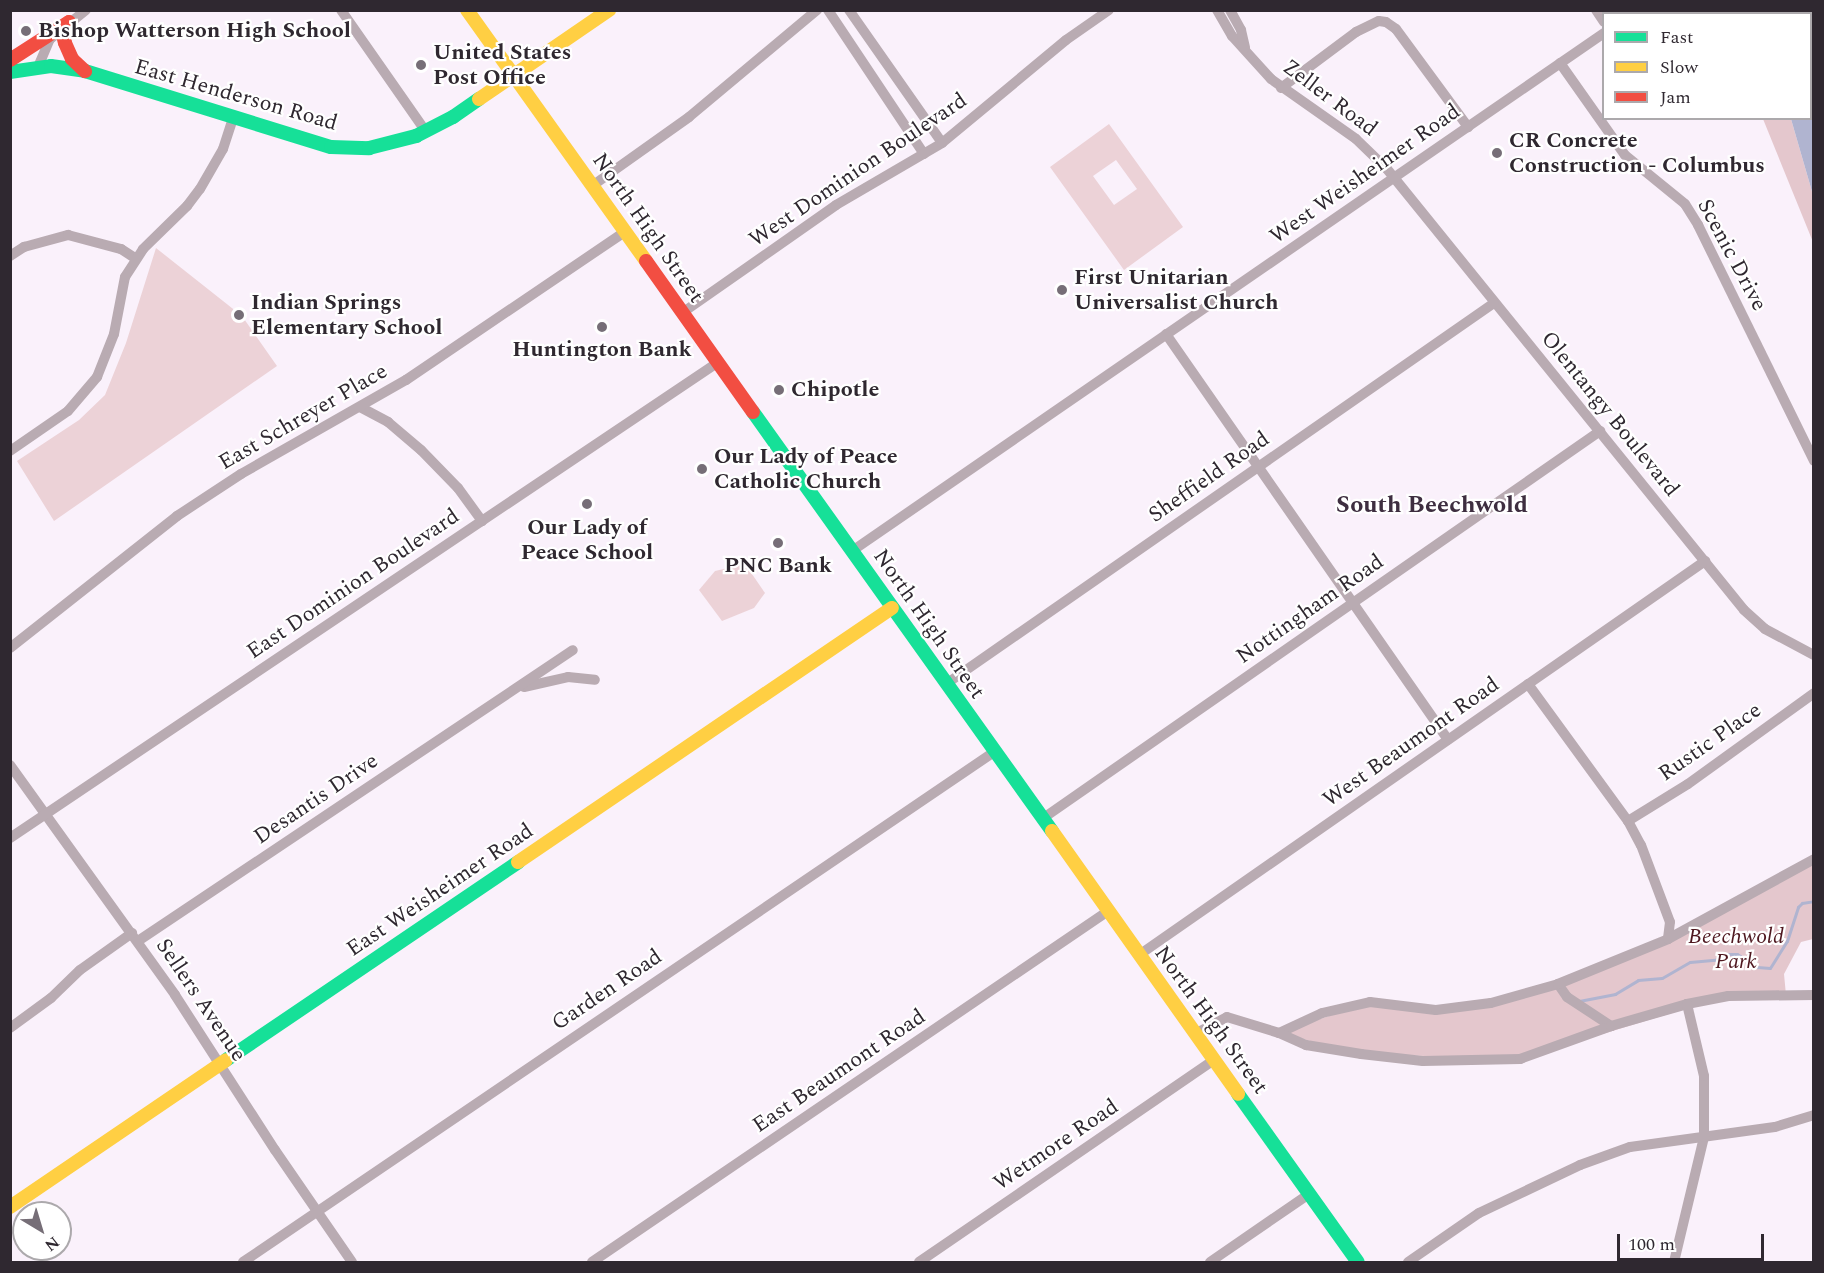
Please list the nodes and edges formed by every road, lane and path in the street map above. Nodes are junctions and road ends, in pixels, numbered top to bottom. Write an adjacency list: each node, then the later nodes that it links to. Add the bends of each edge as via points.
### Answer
1 (86, 10): 11 (street)
2 (341, 10): 23 (street)
3 (467, 10): 19 (main road, North High Street)
4 (609, 10): 19 (main road, East Henderson Road)
5 (817, 10): 27 (street, via 689,117)
6 (828, 10): 25 (street)
7 (849, 10): 24 (street)
8 (1109, 10): 24 (street, West Dominion Boulevard, via 1066,40)
9 (1217, 10): 13 (street, Zeller Road, via 1232,36)
10 (1230, 10): 13 (street, Zeller Road)
11 (69, 22): 14 (main road); 16 (street, via 50,39); 17 (main road, via 63,34 65,43 72,59)
12 (1602, 34): 15 (street, West Weisheimer Road)
13 (1245, 48): 20 (street, Zeller Road)
14 (10, 60)
15 (1560, 63): 22 (street, West Weisheimer Road); 38 (street, Scenic Drive, via 1625,156 1685,204)
16 (38, 67): 17 (main road, East Henderson Road); 18 (main road, East Henderson Road)
17 (85, 71): 21 (main road, East Henderson Road)
18 (10, 72)
19 (513, 76): 23 (main road, East Henderson Road); 27 (main road, North High Street)
20 (1281, 88): 22 (street, via 1356,32 1379,21 1386,22 1396,29); 26 (street, Zeller Road, via 1356,139)
21 (233, 118): 23 (main road, East Henderson Road, via 308,141 348,148 387,144); 30 (street, via 223,149 200,189)
22 (1468, 127): 26 (street, West Weisheimer Road)
23 (426, 132)
24 (942, 142): 25 (street, West Dominion Boulevard)
25 (924, 154): 32 (street, West Dominion Boulevard, via 836,205)
26 (1394, 178): 31 (street, Olentangy Boulevard); 33 (street, West Weisheimer Road)
27 (592, 186): 28 (main road, North High Street)
28 (625, 232): 32 (main road, North High Street); 35 (street, East Schreyer Place, via 504,316)
29 (10, 256): 30 (street, via 24,247 68,235 121,249)
30 (135, 258): 37 (street, via 125,277 114,334 97,377 68,411)
31 (1494, 303): 36 (street, Olentangy Boulevard); 39 (street, Sheffield Road)
32 (682, 313): 34 (main road, North High Street)
33 (1166, 334): 39 (street); 41 (street, West Weisheimer Road)
34 (717, 363): 40 (street, East Dominion Boulevard); 41 (main road, North High Street)
35 (360, 407): 40 (street, via 388,422 421,450 458,488); 45 (street, East Schreyer Place, via 241,474 177,516)
36 (1600, 431): 42 (street, Olentangy Boulevard); 43 (street, Nottingham Road)
37 (10, 451)
38 (1814, 461)
39 (1258, 467): 43 (street); 49 (street, Sheffield Road)
40 (482, 521): 56 (street, East Dominion Boulevard)
41 (852, 551): 44 (main road, North High Street)
42 (1705, 561): 47 (street, Olentangy Boulevard, via 1756,622); 50 (street, West Beaumont Road)
43 (1353, 603): 53 (street); 57 (street, Nottingham Road)
44 (892, 608): 49 (main road, North High Street); 73 (main road, East Weisheimer Road)
45 (10, 648)
46 (573, 650): 51 (street, Desantis Drive)
47 (1814, 655)
48 (595, 680): 51 (street, Desantis Drive, via 568,677)
49 (946, 684): 54 (main road, North High Street)
50 (1528, 684): 53 (street, West Beaumont Road); 58 (street)
51 (515, 689): 62 (street, Desantis Drive)
52 (1814, 693): 58 (street, Rustic Place, via 1688,784)
53 (1448, 740): 64 (street, West Beaumont Road)
54 (994, 752): 57 (main road, North High Street); 78 (street, Garden Road)
55 (10, 765): 56 (street, Sellers Avenue)
56 (45, 815): 59 (street, East Dominion Boulevard); 62 (street, Sellers Avenue)
57 (1042, 819): 61 (main road, North High Street)
58 (1628, 821): 63 (street, via 1670,922)
59 (10, 838)
60 (1814, 859): 63 (street)
61 (1108, 911): 64 (main road, North High Street); 81 (street, East Beaumont Road)
62 (135, 937): 69 (street, Desantis Drive, via 80,970); 73 (street, Sellers Avenue)
63 (1668, 939): 65 (street)
64 (1139, 955): 71 (main road, North High Street)
65 (1558, 984): 68 (street, via 1567,997); 70 (street, via 1491,1003 1436,1010 1370,1002 1322,1013)
66 (1814, 995): 67 (street, via 1728,996)
67 (1687, 1004): 68 (street); 75 (street, via 1704,1076)
68 (1611, 1026): 70 (street, via 1520,1059 1434,1060 1361,1054 1306,1045)
69 (10, 1029)
70 (1279, 1033): 71 (street, via 1227,1017)
71 (1195, 1034): 72 (main road, North High Street)
72 (1214, 1060): 76 (main road, North High Street); 82 (street, Wetmore Road)
73 (222, 1064): 77 (main road, East Weisheimer Road); 78 (street, Sellers Avenue)
74 (1814, 1114): 75 (street, via 1775,1126)
75 (1704, 1137): 85 (street, via 1630,1147 1580,1165 1479,1213); 86 (street)
76 (1309, 1194): 83 (street); 84 (main road, North High Street)
77 (10, 1207)
78 (318, 1212): 79 (street, Garden Road); 80 (street, Sellers Avenue)
79 (243, 1263)
80 (352, 1263)
81 (592, 1263)
82 (919, 1263)
83 (1210, 1263)
84 (1358, 1263)
85 (1408, 1263)
86 (1674, 1263)

